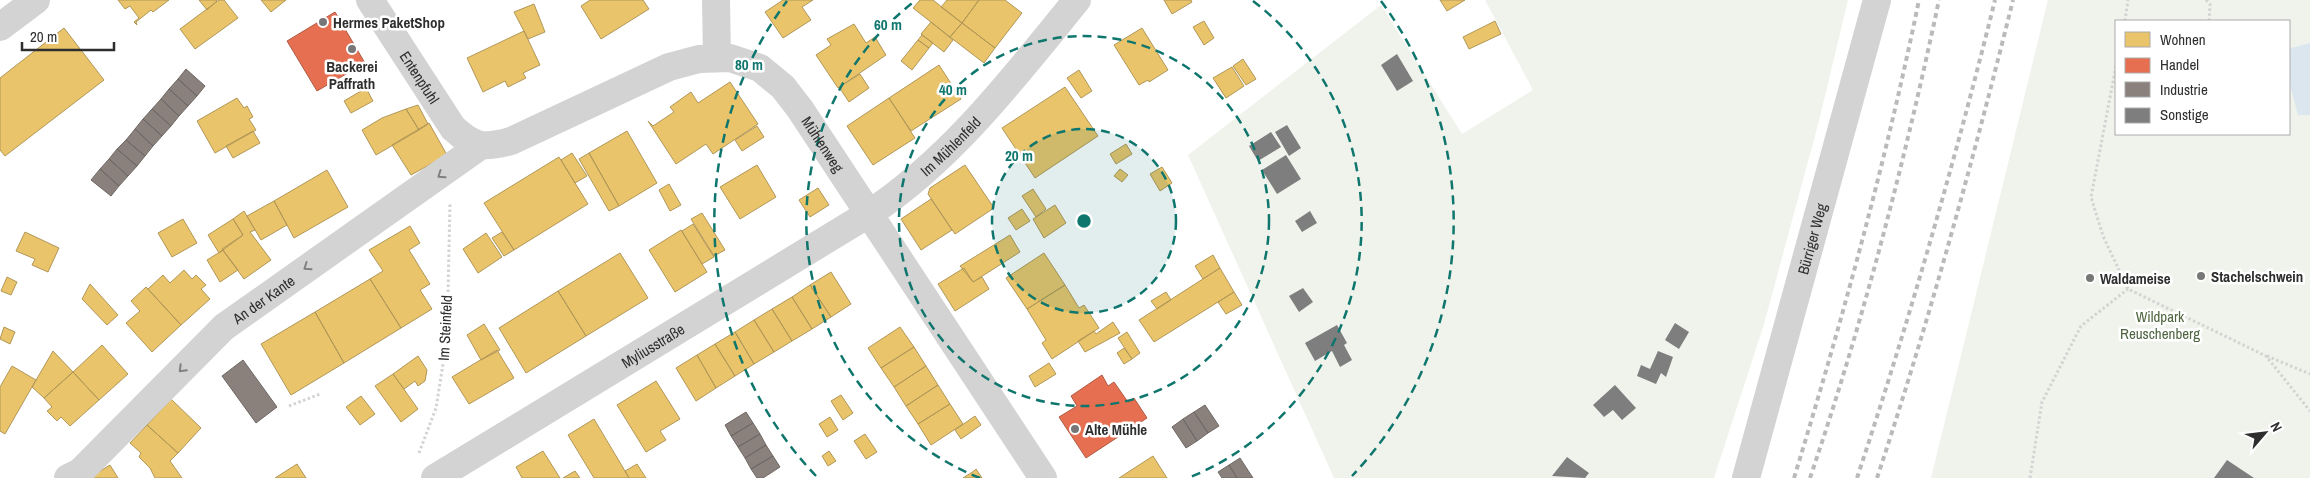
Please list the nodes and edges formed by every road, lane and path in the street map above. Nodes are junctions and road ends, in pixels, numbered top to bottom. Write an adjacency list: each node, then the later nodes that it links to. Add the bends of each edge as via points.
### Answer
1 (36, 0): 10 (street)
2 (370, 0): 13 (street, Entenpfuhl, via 453,128 469,142)
3 (716, 0): 11 (street)
4 (1077, 0): 15 (street, Im Mühlenfeld, via 1004,89 920,177)
5 (1877, 0): 25 (street, Bürriger Weg)
6 (2128, 0): 8 (path)
7 (2206, 0): 9 (path, via 2210,4)
8 (2125, 20)
9 (2209, 20)
10 (0, 27)
11 (717, 58): 13 (street, Mühlenweg, via 669,67 511,141); 15 (street, Mühlenweg, via 730,58 760,68 783,87)
12 (2115, 71): 16 (path, via 2090,197 2103,236)
13 (480, 146): 14 (street, An der Kante)
14 (443, 173): 22 (path, Im Steinfeld, via 450,203 446,339); 23 (street, An der Kante, one-way to 23, via 224,327 80,472)
15 (870, 213): 22 (street, Myliusstraße); 24 (street, Mühlenweg)
16 (2128, 290): 17 (path); 26 (path, via 2081,326 2042,402)
17 (2266, 356): 18 (path); 21 (path)
18 (2310, 374)
19 (320, 394): 20 (path)
20 (289, 406)
21 (2310, 410)
22 (426, 469)
23 (68, 478)
24 (1043, 478)
25 (1746, 478)
26 (2030, 478)

